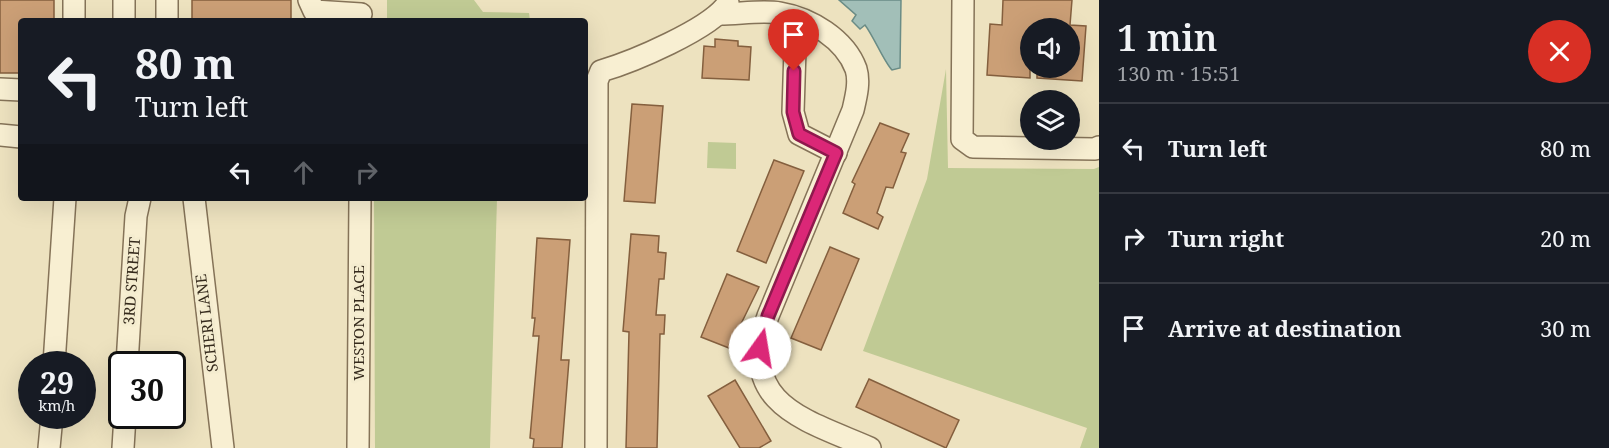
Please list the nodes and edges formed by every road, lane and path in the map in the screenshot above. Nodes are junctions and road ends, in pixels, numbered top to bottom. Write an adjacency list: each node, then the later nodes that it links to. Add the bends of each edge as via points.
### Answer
1 (74, 0): 9 (street)
2 (124, 0): 10 (street)
3 (167, 0): 11 (street)
4 (963, 0): 16 (street, via 962,139 973,147)
5 (312, 5): 8 (street)
6 (724, 7): 7 (street); 30 (street, via 668,43 601,71 597,81)
7 (782, 10): 17 (street, via 799,134); 17 (street, via 827,32 855,69 858,90)
8 (361, 12)
9 (74, 18)
10 (124, 18)
11 (167, 18)
12 (0, 89): 13 (street)
13 (18, 90)
14 (0, 135): 15 (street)
15 (18, 137)
16 (1099, 147)
17 (836, 153): 31 (street, via 763,331 762,369 771,395 791,414)
18 (65, 201): 22 (street)
19 (139, 201): 23 (street, 3RD STREET)
20 (194, 201): 28 (street, SCHERI LANE)
21 (360, 201): 29 (street, WESTON PLACE)
22 (55, 351)
23 (128, 351)
24 (51, 429): 26 (street)
25 (124, 429): 27 (street)
26 (50, 448)
27 (123, 448)
28 (223, 448)
29 (358, 448)
30 (596, 448)
31 (870, 448)

